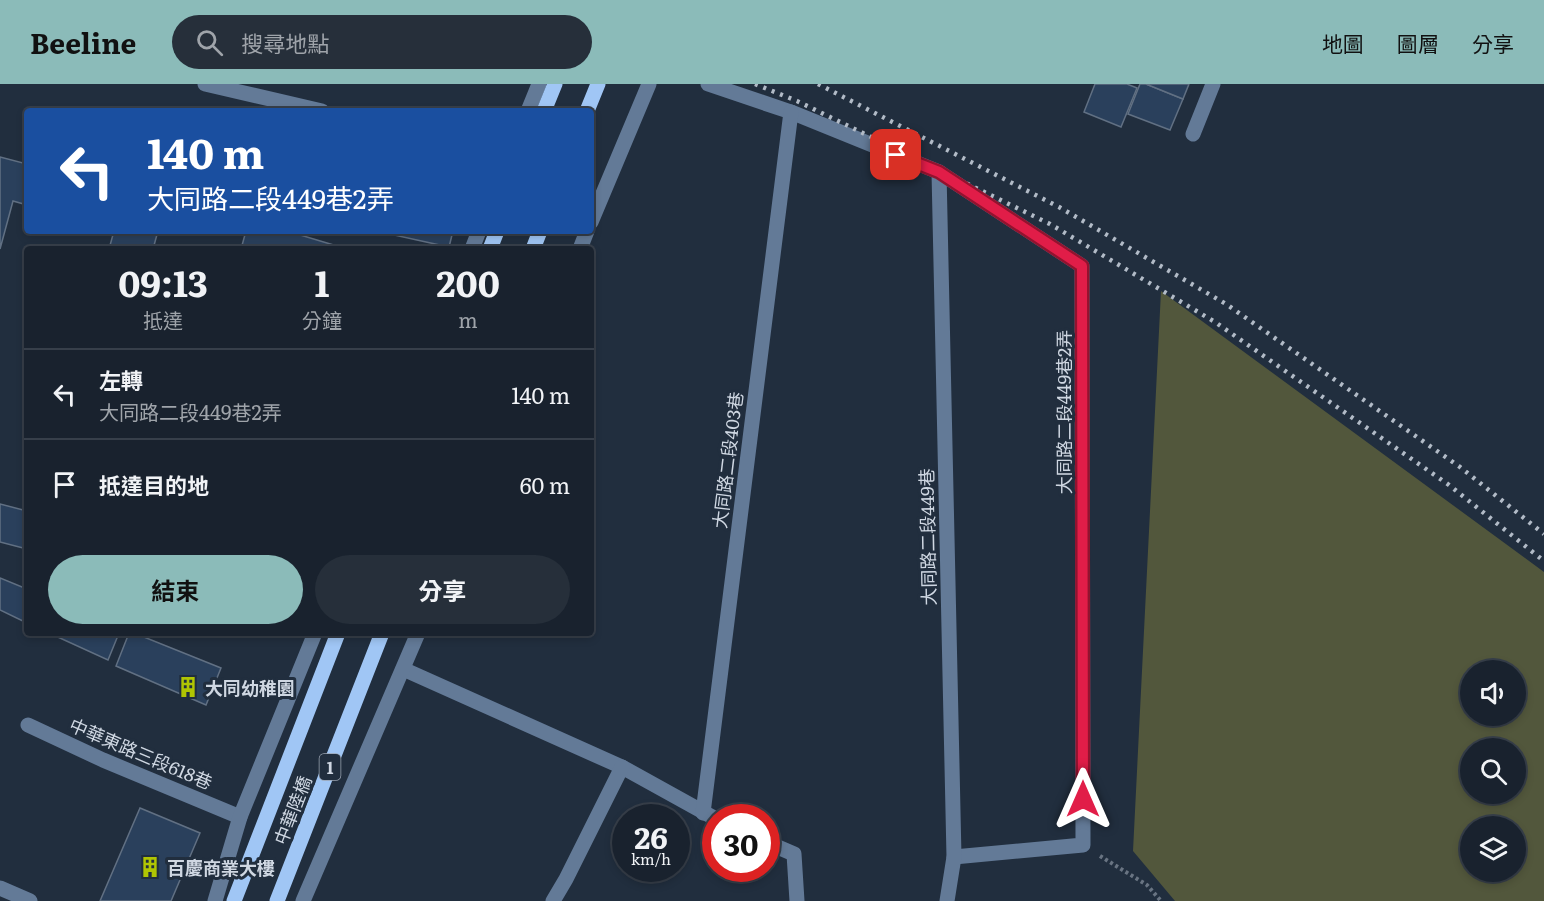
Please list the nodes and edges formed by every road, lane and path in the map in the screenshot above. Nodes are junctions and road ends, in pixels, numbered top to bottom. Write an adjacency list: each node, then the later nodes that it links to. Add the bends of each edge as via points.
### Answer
1 (206, 84): 8 (street)
2 (539, 84): 9 (street)
3 (555, 84): 10 (main road)
4 (598, 84): 11 (main road)
5 (649, 84): 15 (street)
6 (708, 84): 12 (street, 大同路二段449巷2弄)
7 (1213, 84): 13 (street)
8 (309, 108)
9 (529, 108)
10 (545, 108)
11 (588, 108)
12 (791, 112): 14 (street, 大同路二段449巷2弄); 23 (street, 大同路二段403巷)
13 (1193, 134)
14 (939, 172): 26 (street, 大同路二段449巷2弄, via 1082,266); 28 (street, 大同路二段449巷)
15 (594, 215)
16 (314, 636): 25 (street)
17 (337, 636): 30 (main road, 中華陸橋 / 1)
18 (381, 636): 33 (main road, 中華陸橋 / 1)
19 (417, 636): 20 (street)
20 (403, 669): 22 (street, 大同路二段403巷); 34 (street)
21 (28, 725): 25 (street, 中華東路三段618巷)
22 (622, 767): 24 (street, 大同路二段403巷); 35 (street)
23 (710, 804)
24 (702, 812)
25 (240, 817): 32 (street)
26 (1083, 845): 28 (street); 38 (path, via 1147,885)
27 (780, 848): 36 (street, via 794,854)
28 (954, 857): 37 (street, 大同路二段449巷)
29 (0, 888): 31 (street)
30 (235, 895)
31 (30, 901)
32 (214, 901)
33 (278, 901)
34 (303, 901)
35 (553, 901)
36 (797, 901)
37 (947, 901)
38 (1161, 901)

